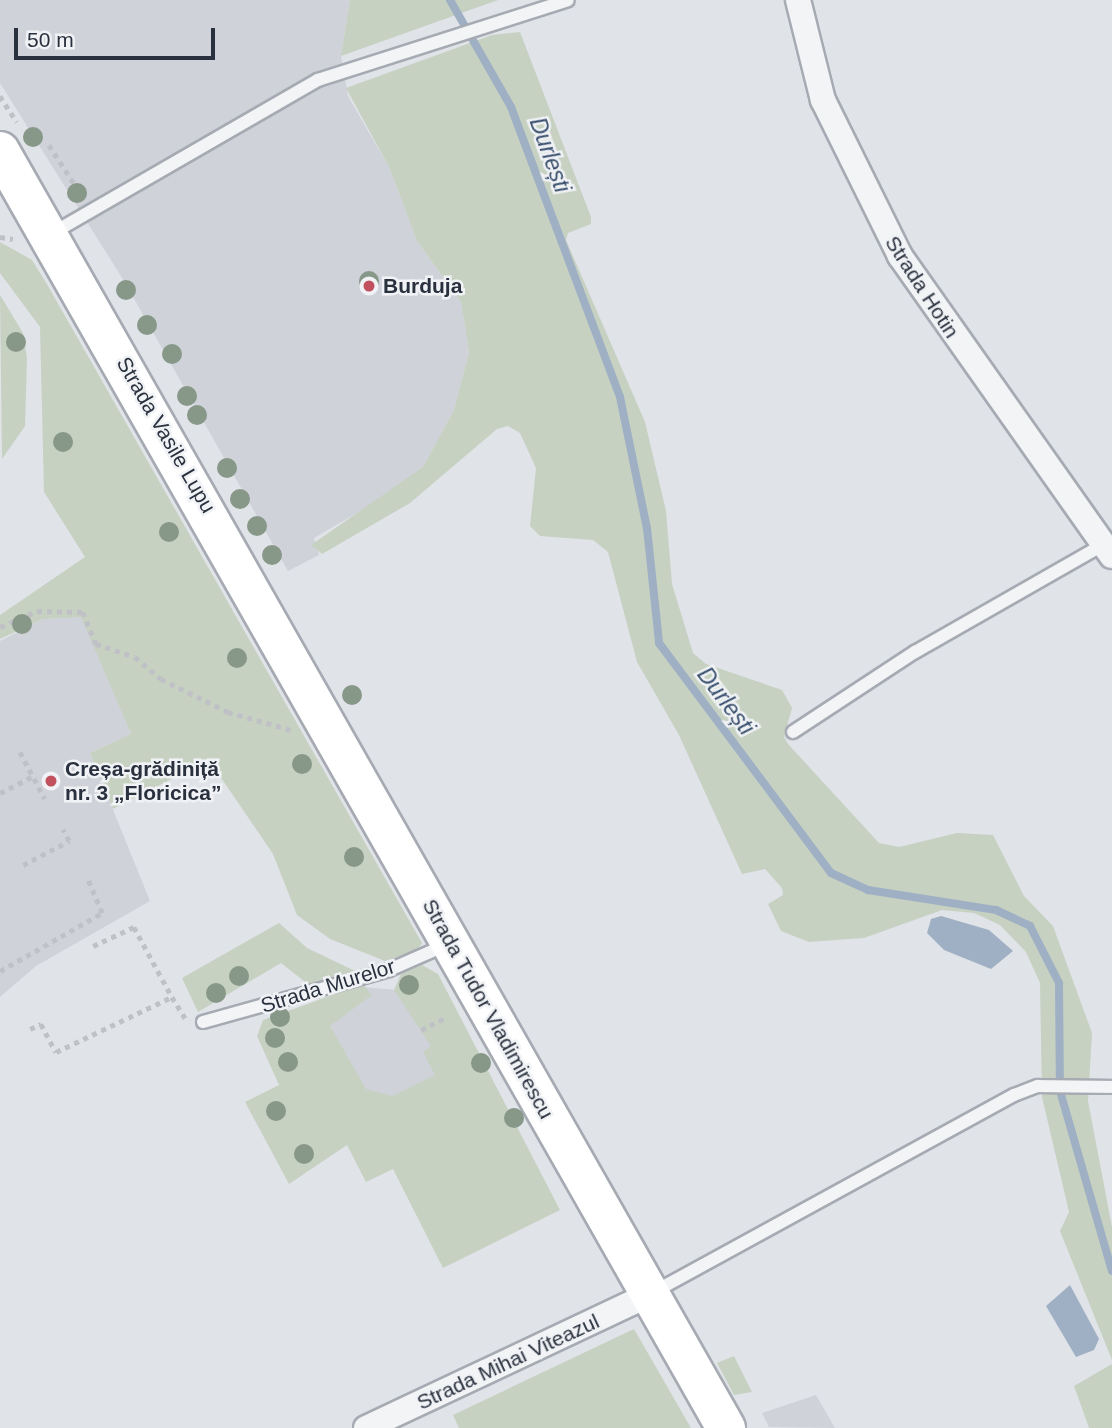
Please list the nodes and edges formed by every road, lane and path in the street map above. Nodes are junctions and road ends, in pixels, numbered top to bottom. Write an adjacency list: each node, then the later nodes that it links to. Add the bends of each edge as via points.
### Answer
1 (568, 0): 5 (lane, via 318,79)
2 (798, 0): 7 (street, Strada Hotin, via 823,100 900,256)
3 (49, 145): 5 (path)
4 (4, 163): 6 (main road, Strada Vasile Lupu)
5 (92, 211): 6 (lane)
6 (51, 234): 9 (main road, Strada Vasile Lupu)
7 (1108, 550): 10 (lane, Strada Hotin, via 915,652)
8 (0, 627): 9 (path, via 37,611 83,612 96,644 135,657 161,679 228,712)
9 (312, 729): 18 (main road, Strada Tudor Vladimirescu)
10 (793, 732)
11 (20, 752): 12 (path)
12 (33, 776): 13 (path); 14 (path)
13 (0, 793)
14 (45, 799)
15 (63, 830): 16 (path, via 69,841)
16 (23, 865)
17 (88, 880): 20 (path, via 102,913)
18 (451, 943): 23 (lane, Strada Murelor, via 389,970); 27 (main road, Strada Tudor Vladimirescu)
19 (93, 946): 21 (path, via 134,927)
20 (0, 971)
21 (172, 997): 23 (path); 24 (path, via 56,1052 41,1024)
22 (443, 1019): 25 (path)
23 (197, 1025)
24 (30, 1030)
25 (421, 1030)
26 (1112, 1087): 27 (lane, via 1038,1086)
27 (649, 1295): 28 (street, Strada Mihai Viteazul); 29 (main road, Strada Tudor Vladimirescu)
28 (366, 1428)
29 (726, 1428)

